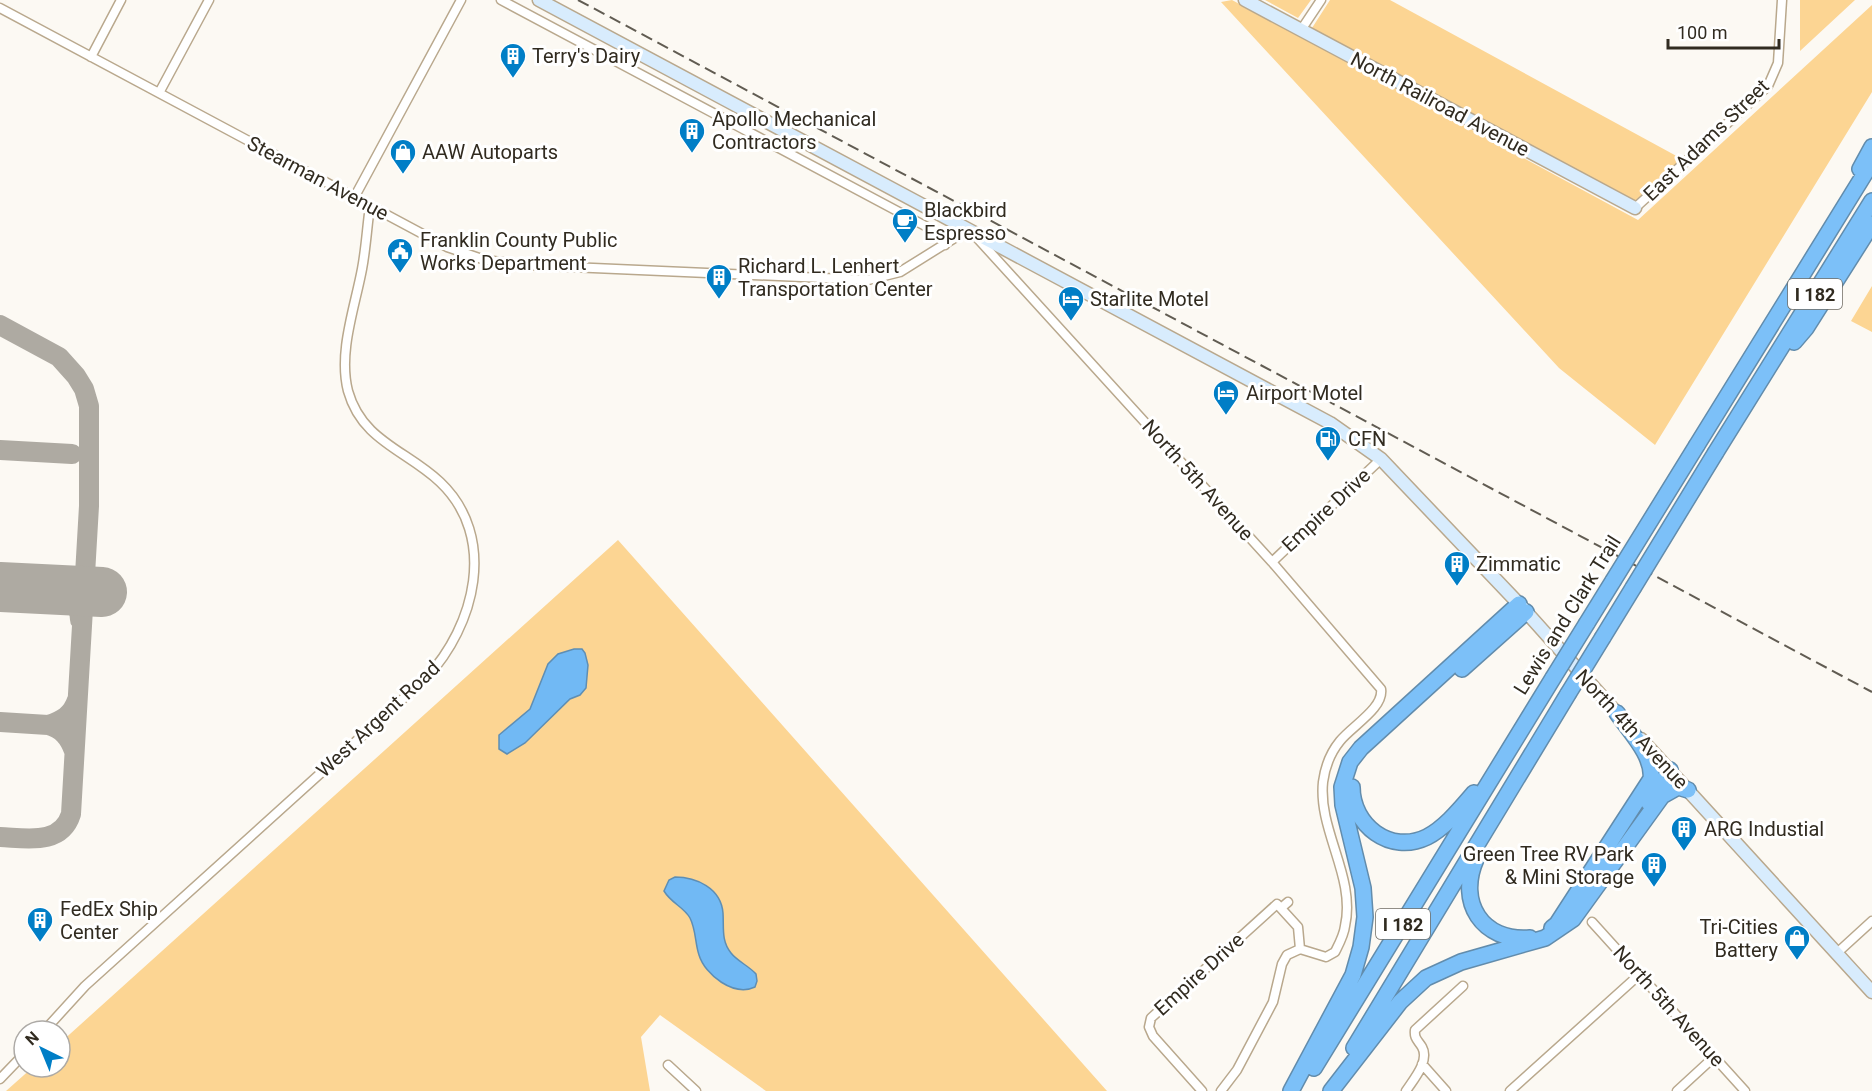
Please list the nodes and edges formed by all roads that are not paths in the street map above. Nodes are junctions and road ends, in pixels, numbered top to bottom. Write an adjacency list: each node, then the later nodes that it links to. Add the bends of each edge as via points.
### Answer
1 (121, 0): 12 (street)
2 (208, 0): 14 (street)
3 (461, 0): 17 (street)
4 (501, 0): 13 (street)
5 (539, 0): 11 (main road, North 4th Avenue)
6 (1245, 0): 10 (main road, North Railroad Avenue)
7 (1321, 0): 10 (street)
8 (1782, 0): 20 (street, East Adams Street, via 1778,63 1768,86)
9 (0, 8): 12 (street, Stearman Avenue)
10 (1301, 30): 20 (main road, North Railroad Avenue)
11 (620, 43): 13 (street); 22 (main road, North 4th Avenue)
12 (91, 57): 14 (street, Stearman Avenue)
13 (611, 58): 23 (street, via 932,230)
14 (159, 93): 17 (street, Stearman Avenue)
15 (1872, 147): 24 (highway)
16 (1872, 162): 24 (highway, Lewis and Clark Trail / I 182)
17 (354, 198): 19 (street, Stearman Avenue)
18 (1872, 201): 25 (highway, Lewis and Clark Trail / I 182)
19 (369, 206): 23 (street, Stearman Avenue, via 459,252 511,264 868,280 900,272); 45 (street, West Argent Road, via 364,256 346,347 349,392 373,434 434,477 461,509 471,531 475,563 465,615 452,644 426,678 85,986)
20 (1635, 208)
21 (1872, 224): 25 (highway, via 1806,328)
22 (969, 229): 23 (street, Stearman Avenue); 26 (main road, North 4th Avenue, via 1330,423); 27 (street, North 5th Avenue)
23 (945, 245)
24 (1798, 282): 30 (highway, Lewis and Clark Trail / I 182, bridge)
25 (1758, 386): 34 (highway, Lewis and Clark Trail / I 182, bridge)
26 (1381, 459): 27 (street, Empire Drive); 28 (main road, North 4th Avenue)
27 (1272, 562): 40 (street, North 5th Avenue, via 1381,688 1379,702 1344,736 1329,760 1322,790 1346,894 1345,928 1335,952 1326,957)
28 (1522, 608): 29 (main road, North 4th Avenue); 30 (highway, via 1367,754 1353,780 1354,805 1367,827 1380,837 1396,842 1421,840 1436,832 1462,807); 54 (highway, via 1361,748 1346,770 1342,796 1363,888 1364,932 1353,975)
29 (1617, 713): 31 (main road, North 4th Avenue); 32 (highway, via 1646,756)
30 (1506, 756): 55 (highway, Lewis and Clark Trail / I 182)
31 (1670, 770): 32 (highway); 33 (main road, North 4th Avenue); 37 (highway)
32 (1651, 780): 34 (highway, via 1557,924 1530,938 1513,938 1490,929 1471,902 1471,869)
33 (1688, 790): 37 (highway, via 1678,787 1662,796); 41 (main road, North 4th Avenue)
34 (1496, 812): 56 (highway, Lewis and Clark Trail / I 182)
35 (1288, 902): 36 (street)
36 (1281, 909): 40 (street, via 1298,927); 52 (street, Empire Drive, via 1276,904 1151,1018 1153,1036)
37 (1582, 909): 56 (highway, via 1564,927 1545,938 1461,962 1426,978 1400,1002)
38 (1872, 921): 41 (street)
39 (1592, 922): 42 (street, North 5th Avenue)
40 (1300, 949): 53 (street, via 1284,959 1273,1002 1237,1070)
41 (1837, 953): 44 (main road, North 4th Avenue)
42 (1640, 974): 46 (street, North 5th Avenue); 59 (street)
43 (1463, 986): 47 (street, via 1415,1030 1414,1037 1423,1050)
44 (1872, 992)
45 (55, 1019)
46 (1714, 1057): 60 (street); 61 (street, North 5th Avenue)
47 (1422, 1064): 57 (street); 58 (street)
48 (668, 1065): 51 (street)
49 (12, 1066): 50 (street)
50 (0, 1079)
51 (696, 1091)
52 (1202, 1091)
53 (1221, 1091)
54 (1291, 1091)
55 (1299, 1091)
56 (1329, 1091)
57 (1406, 1091)
58 (1446, 1091)
59 (1510, 1091)
60 (1677, 1091)
61 (1745, 1091)

